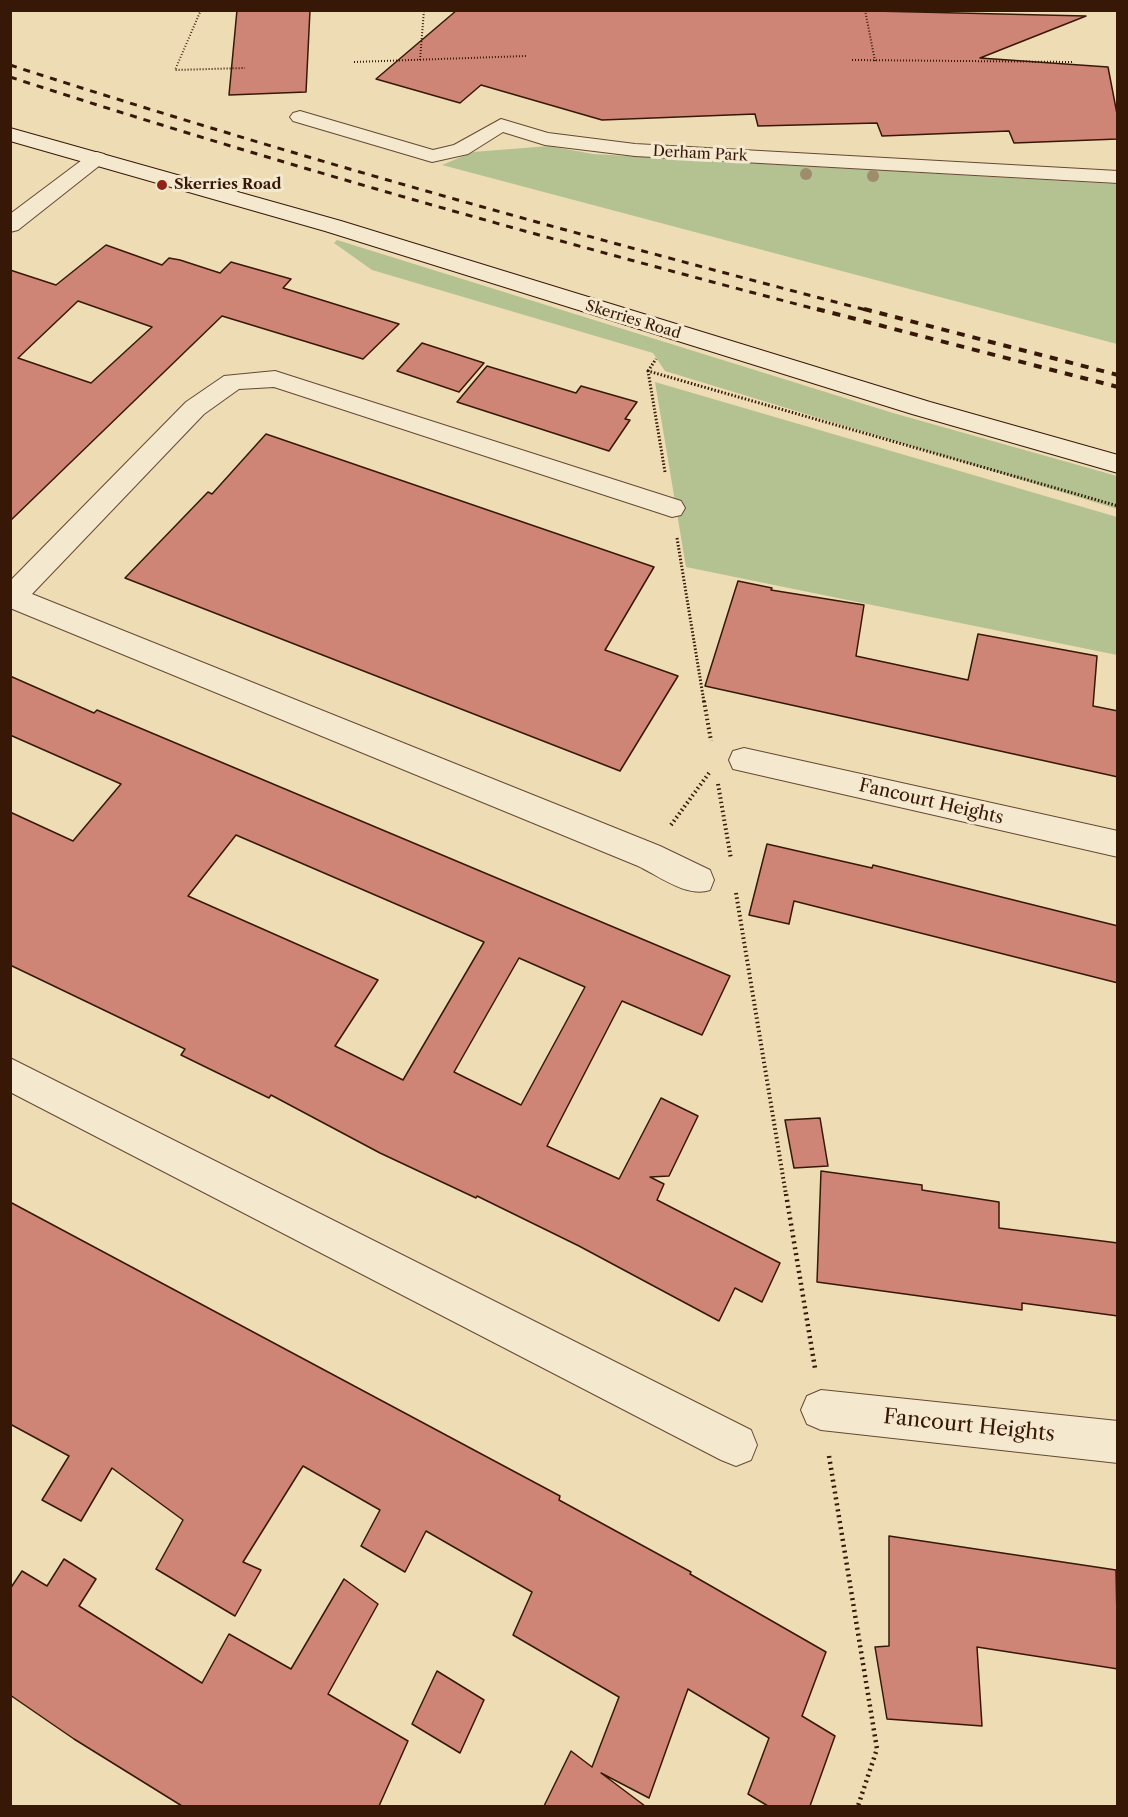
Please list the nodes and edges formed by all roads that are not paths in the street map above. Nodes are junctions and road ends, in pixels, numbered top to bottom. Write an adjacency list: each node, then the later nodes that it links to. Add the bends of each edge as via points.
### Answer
1 (300, 117): 4 (street, Derham Park, via 432,156 461,150 501,125 545,140 635,150)
2 (10, 134): 3 (street, Skerries Road)
3 (97, 158): 5 (street); 6 (street, Skerries Road, via 344,229 909,405)
4 (1118, 177)
5 (10, 225)
6 (1118, 464)
7 (672, 508): 8 (street, via 275,379 233,382 195,408)
8 (11, 597): 11 (street, via 649,856)
9 (730, 762): 10 (street, Fancourt Heights)
10 (1118, 844)
11 (698, 880)
12 (10, 1074): 15 (street)
13 (821, 1410): 14 (street, Fancourt Heights)
14 (1118, 1442)
15 (736, 1445)

